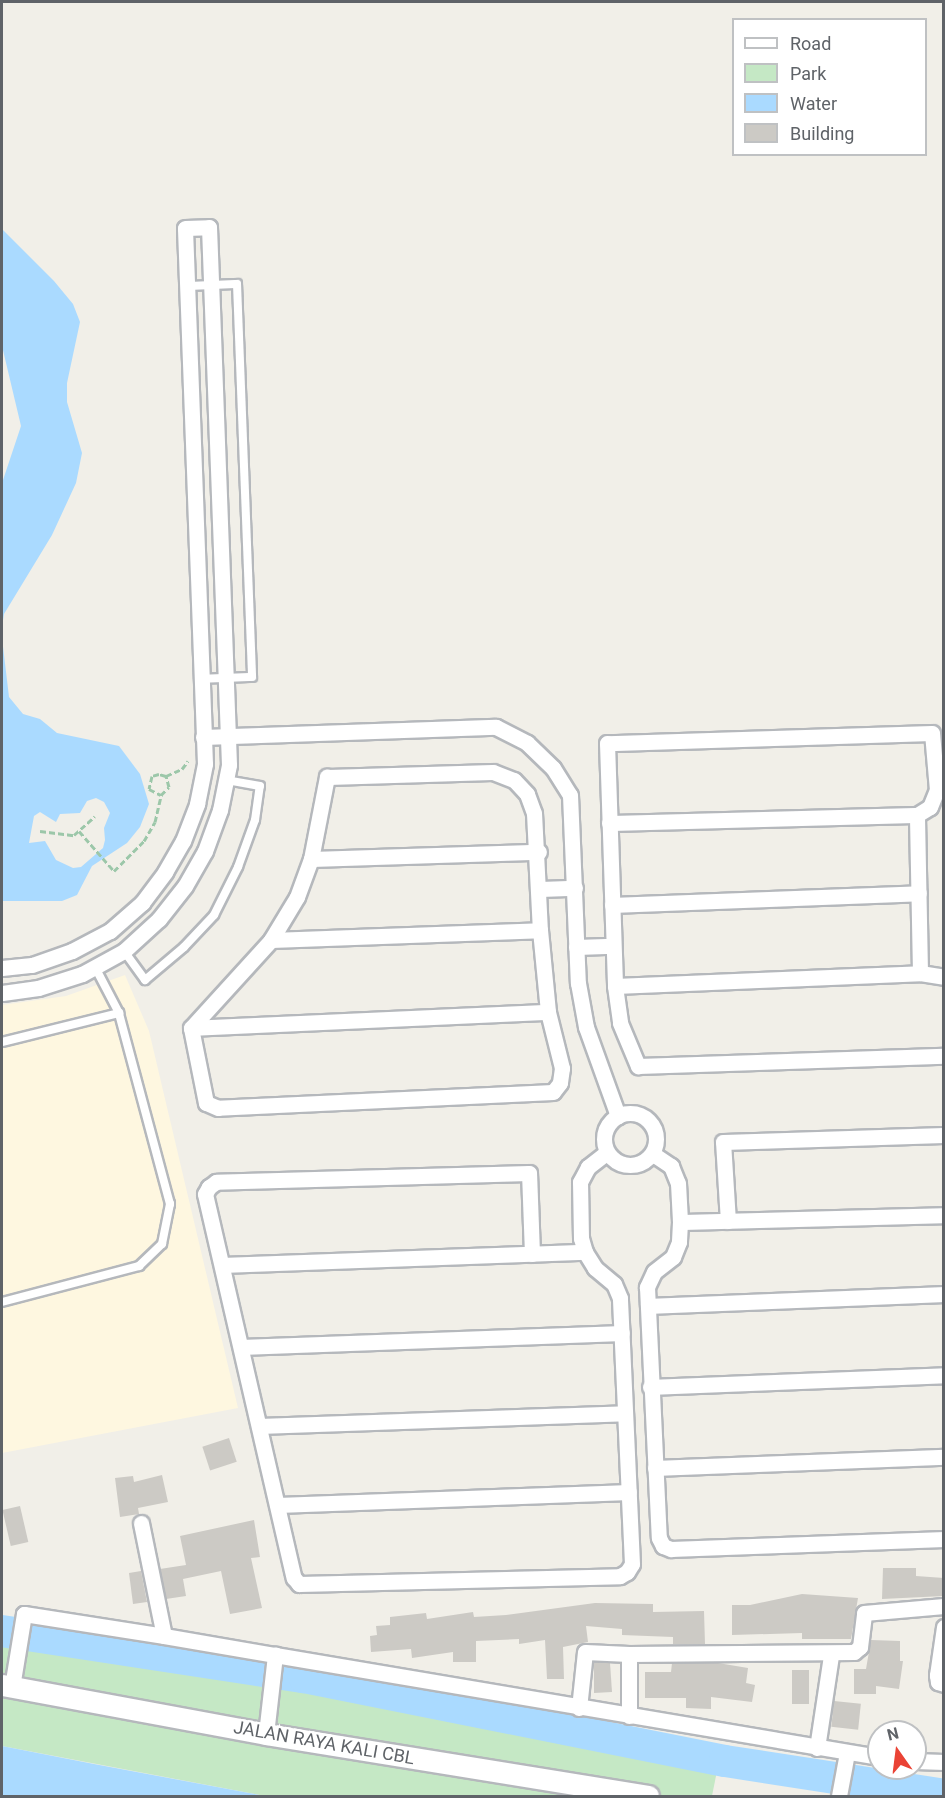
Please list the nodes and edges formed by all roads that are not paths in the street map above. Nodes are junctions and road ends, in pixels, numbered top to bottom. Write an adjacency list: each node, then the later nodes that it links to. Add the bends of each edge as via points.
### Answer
1 (212, 285): 2 (lane); 2 (street, via 209,227 184,228); 3 (street); 3 (lane, via 237,284 252,677)
2 (187, 286): 4 (street)
3 (225, 678): 4 (lane); 5 (street)
4 (201, 680): 6 (street)
5 (227, 736): 6 (street); 7 (street); 12 (street, via 496,727 527,743 553,768 570,795)
6 (203, 737): 22 (street, via 205,764 187,832 142,903 110,931 72,951 32,964)
7 (226, 780): 20 (street, via 205,851 185,886 159,919); 20 (lane, via 260,786 255,820 238,867 214,915 145,980)
8 (917, 815): 9 (street); 9 (street, via 930,807 937,790 932,733 608,743); 14 (street)
9 (609, 823): 15 (street)
10 (539, 852): 11 (street); 11 (street, via 534,813 526,794 514,780 493,772 327,777); 13 (street)
11 (311, 859): 17 (street, via 297,897)
12 (575, 888): 13 (street); 19 (street)
13 (540, 889): 16 (street)
14 (919, 893): 15 (street); 23 (street)
15 (612, 905): 18 (street)
16 (540, 930): 17 (street); 27 (street)
17 (271, 940): 29 (street)
18 (613, 946): 19 (street); 25 (street)
19 (576, 947): 32 (street, via 586,1027)
20 (124, 951): 21 (street)
21 (95, 967): 26 (street, via 38,988); 28 (lane)
22 (2, 968)
23 (920, 973): 24 (street); 25 (street)
24 (944, 977)
25 (615, 986): 31 (street, via 620,1023 638,1066)
26 (2, 993)
27 (548, 1012): 29 (street); 29 (street, via 562,1068 560,1083 552,1092 218,1108 206,1103)
28 (119, 1013): 30 (lane); 43 (lane, via 170,1204 162,1244 139,1266)
29 (191, 1028)
30 (2, 1042)
31 (944, 1056)
32 (618, 1116): 34 (street, via 608,1125 604,1138); 35 (street, via 638,1115 654,1127 657,1140)
33 (944, 1135): 37 (street, via 723,1142)
34 (607, 1152): 35 (street, via 616,1162 630,1166 643,1163); 39 (street, via 588,1167 580,1182)
35 (653, 1154): 38 (street, via 671,1166 678,1183)
36 (944, 1215): 37 (street)
37 (728, 1221): 38 (street)
38 (680, 1222): 44 (street, via 680,1242 673,1257 654,1272 647,1287)
39 (585, 1252): 40 (street); 45 (street, via 595,1268 614,1284 620,1298)
40 (532, 1254): 41 (street); 41 (street, via 528,1173 216,1182 206,1194)
41 (222, 1265): 46 (street)
42 (944, 1294): 44 (street)
43 (2, 1302)
44 (648, 1306): 48 (street)
45 (622, 1333): 46 (street); 49 (street)
46 (241, 1347): 50 (street)
47 (944, 1375): 48 (street)
48 (650, 1387): 52 (street)
49 (625, 1413): 50 (street); 53 (street)
50 (259, 1426): 54 (street)
51 (944, 1457): 52 (street)
52 (655, 1468): 56 (street, via 659,1538 663,1546 671,1549)
53 (628, 1492): 54 (street); 54 (street, via 632,1564 620,1576 307,1587 294,1578)
54 (278, 1505)
55 (141, 1523): 59 (street)
56 (944, 1539)
57 (944, 1606): 61 (street, via 864,1613 858,1649)
58 (944, 1627): 63 (street, via 937,1675 938,1682)
59 (164, 1636): 62 (street); 64 (street, via 24,1614)
60 (629, 1654): 61 (street); 65 (street, via 585,1652); 66 (street)
61 (831, 1655): 68 (street)
62 (274, 1659): 65 (street); 67 (street)
63 (944, 1684)
64 (7, 1686): 67 (main road, JALAN RAYA KALI CBL)
65 (579, 1708): 66 (street)
66 (629, 1716): 68 (street)
67 (266, 1734): 74 (main road, JALAN RAYA KALI CBL)
68 (817, 1748): 69 (street)
69 (846, 1756): 70 (street); 73 (street)
70 (867, 1757)
71 (927, 1761): 72 (street)
72 (944, 1762)
73 (840, 1794)
74 (648, 1797)

